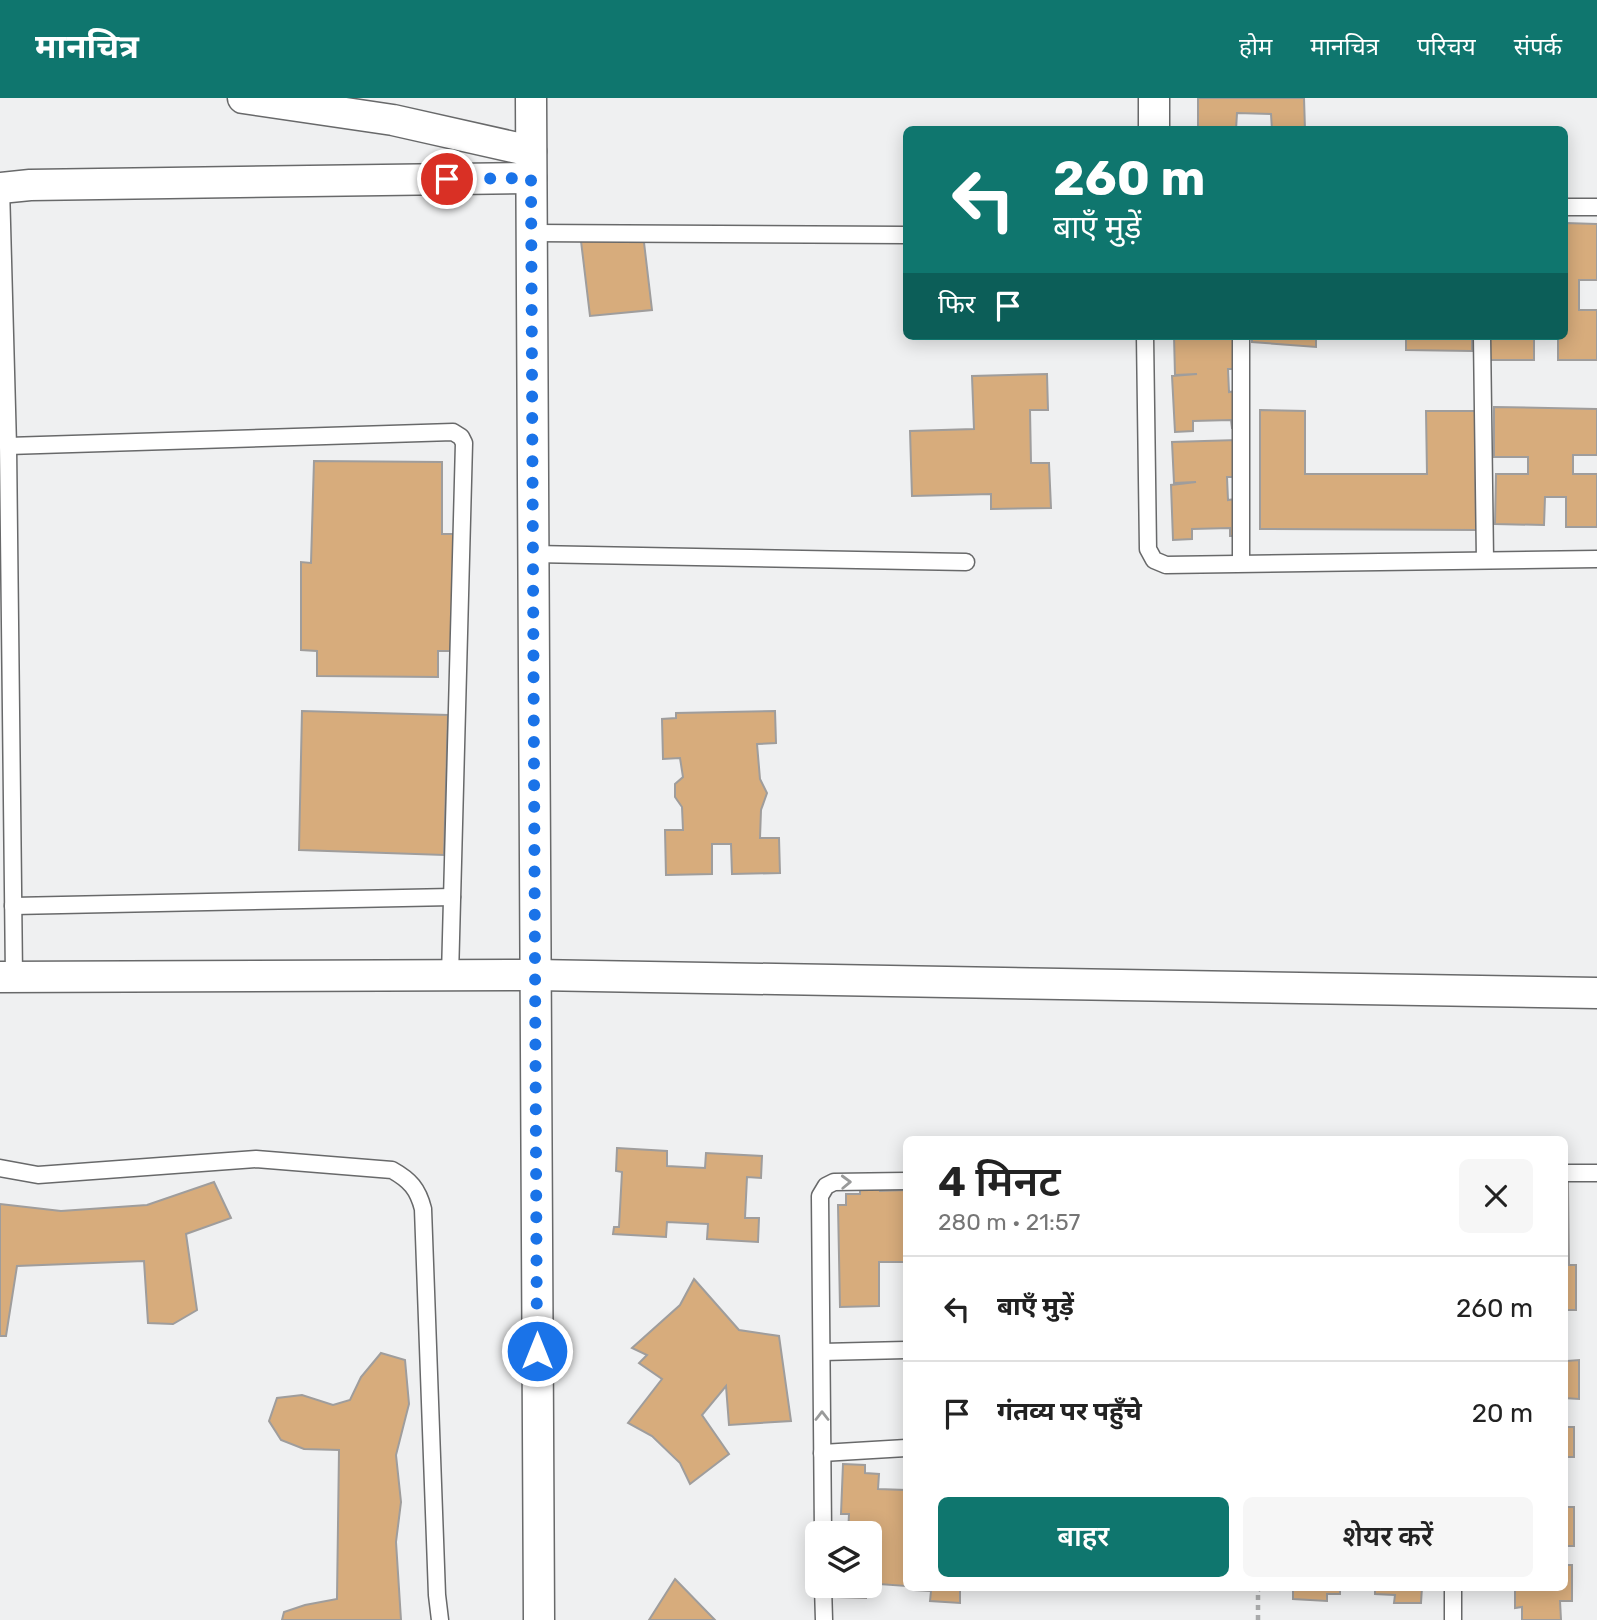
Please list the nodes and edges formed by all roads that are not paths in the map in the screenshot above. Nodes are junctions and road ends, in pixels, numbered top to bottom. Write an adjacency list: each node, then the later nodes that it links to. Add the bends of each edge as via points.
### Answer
1 (243, 98): 5 (street, via 393,120)
2 (531, 98): 5 (street)
3 (1154, 98): 4 (street)
4 (1154, 126)
5 (531, 164): 6 (street); 9 (street)
6 (1, 188): 14 (lane)
7 (1568, 206): 8 (lane)
8 (1597, 207)
9 (531, 233): 10 (lane); 15 (street)
10 (903, 235)
11 (1145, 340): 19 (lane, via 1147,549 1154,560 1166,565)
12 (1241, 340): 19 (lane)
13 (1482, 340): 17 (lane)
14 (8, 446): 20 (lane, via 453,432 461,437); 21 (lane)
15 (533, 554): 18 (lane); 23 (street)
16 (1597, 559): 17 (lane)
17 (1485, 561): 19 (lane)
18 (967, 562)
19 (1241, 563)
20 (452, 897): 21 (lane); 22 (lane)
21 (13, 905): 24 (lane)
22 (450, 975): 23 (street); 24 (street)
23 (535, 975): 25 (street); 38 (street)
24 (7, 977)
25 (1597, 993)
26 (0, 1168): 37 (lane, via 38,1175 256,1159 392,1170 410,1180 423,1209)
27 (1568, 1173): 28 (lane)
28 (1597, 1173)
29 (903, 1181): 31 (lane, one-way to 29, via 820,1196 834,1182)
30 (903, 1350): 31 (lane)
31 (822, 1352): 33 (lane, one-way to 31)
32 (903, 1448): 33 (lane)
33 (822, 1452): 34 (lane)
34 (823, 1521)
35 (1454, 1591): 40 (lane)
36 (823, 1598): 39 (lane)
37 (440, 1620)
38 (538, 1620)
39 (824, 1620)
40 (1453, 1620)

